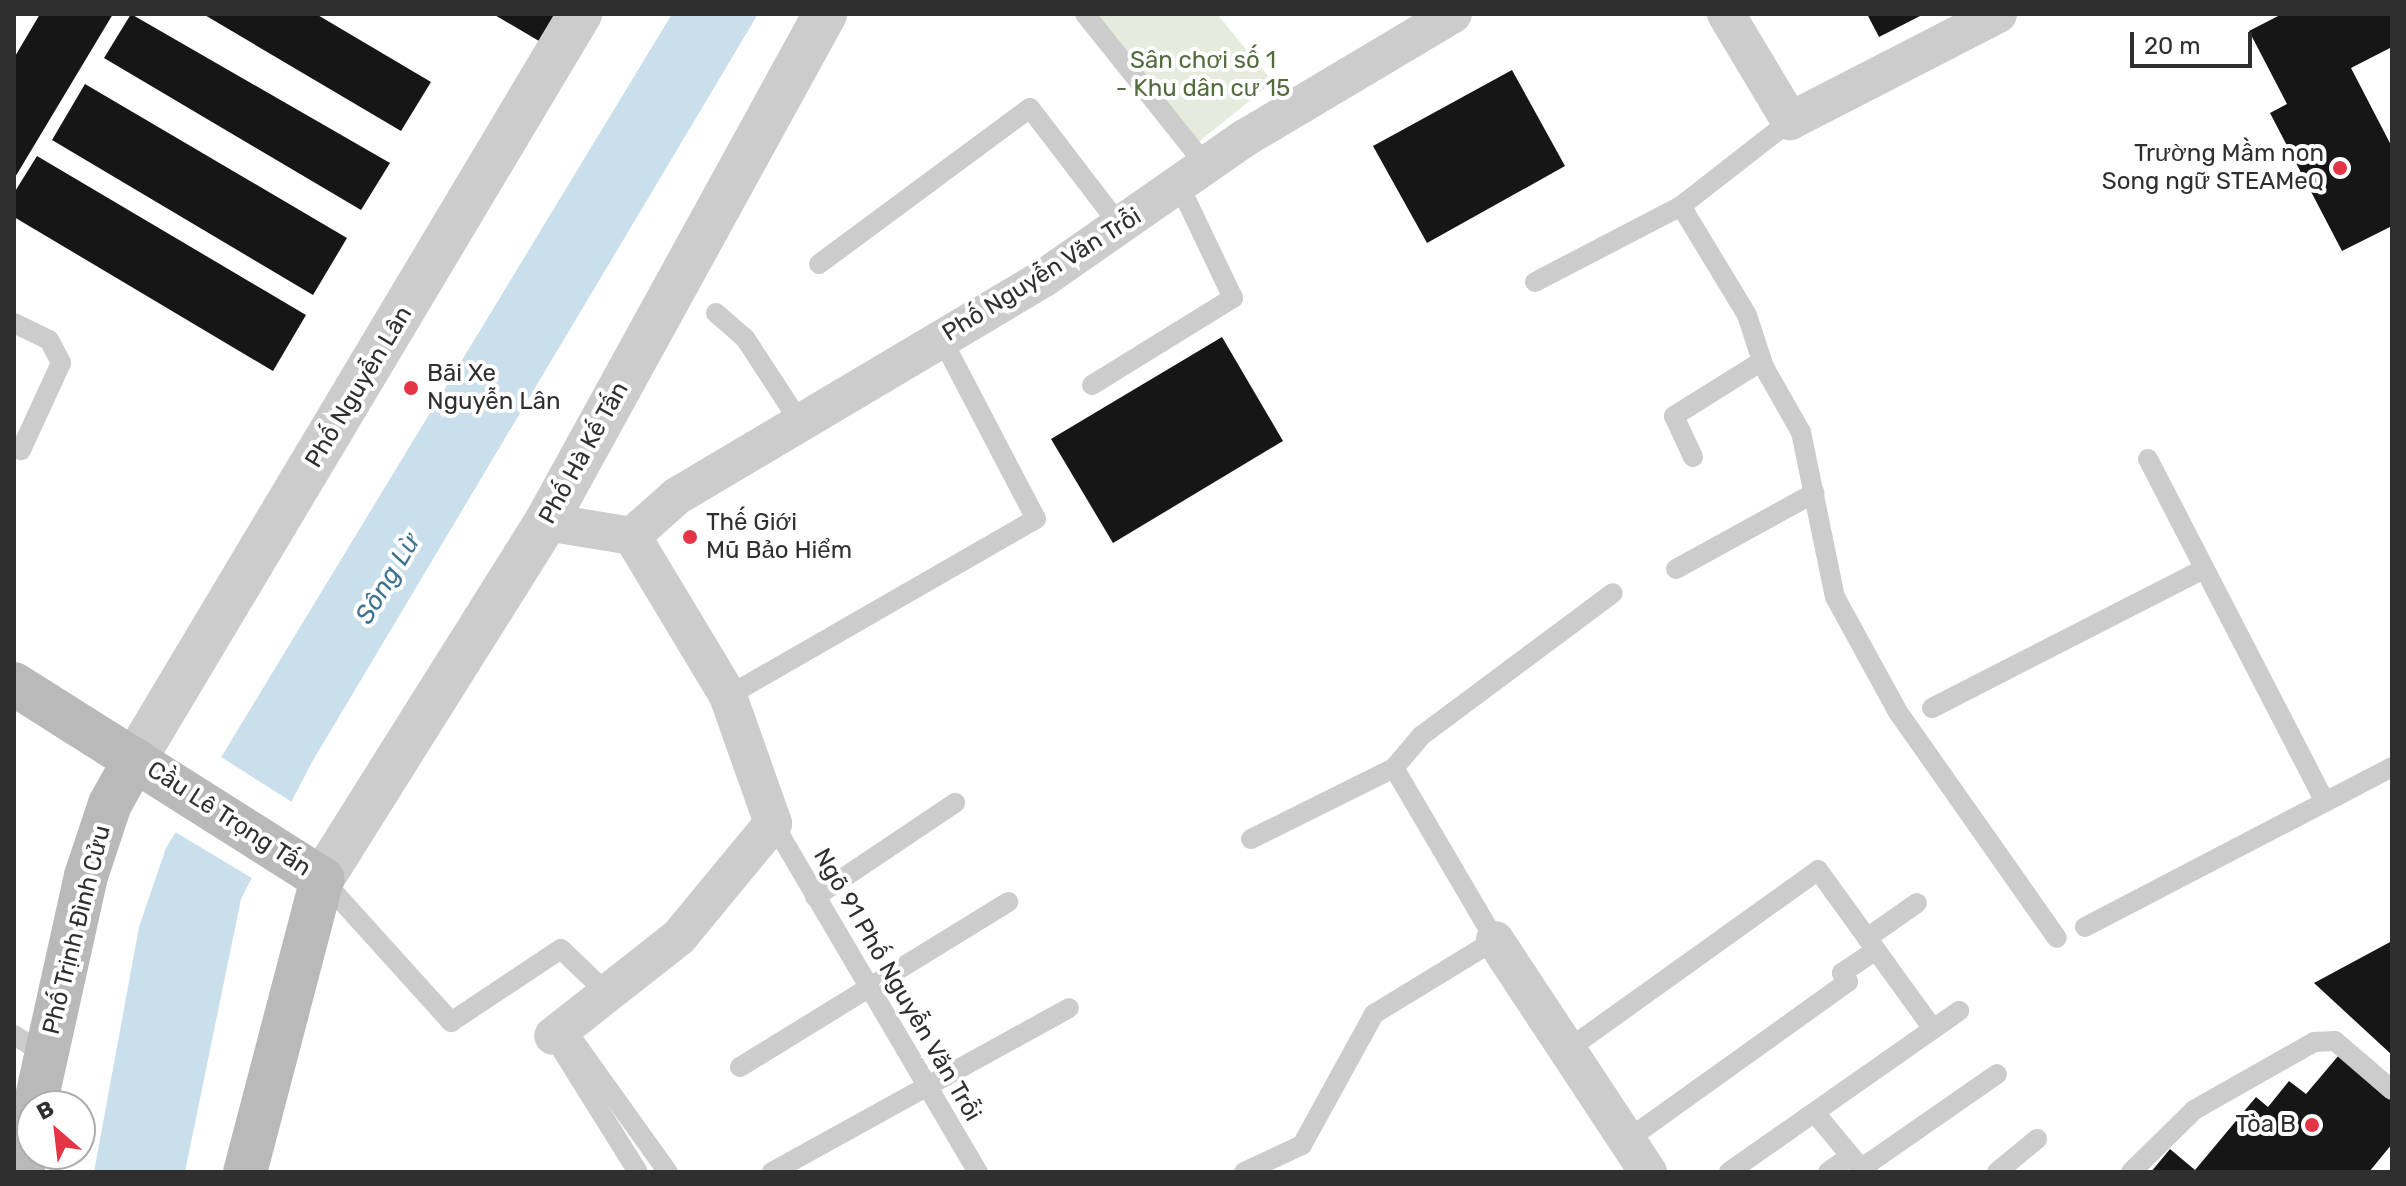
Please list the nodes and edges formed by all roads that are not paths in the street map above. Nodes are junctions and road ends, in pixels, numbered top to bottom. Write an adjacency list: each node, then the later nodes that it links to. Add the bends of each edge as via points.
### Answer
1 (580, 14): 31 (street, Phố Nguyễn Lân, via 344,389)
2 (825, 14): 23 (street, Phố Hà Kế Tấn)
3 (1085, 14): 8 (lane)
4 (1453, 14): 8 (street, Phố Nguyễn Văn Trỗi)
5 (1726, 14): 7 (street)
6 (1998, 14): 7 (street)
7 (1790, 121): 9 (lane)
8 (1194, 177): 10 (street, Phố Nguyễn Văn Trỗi); 17 (lane, via 1233,298)
9 (1681, 206): 12 (lane); 16 (lane, via 1747,315)
10 (1121, 227): 11 (lane, via 1030,108); 15 (street, Phố Nguyễn Văn Trỗi)
11 (819, 264)
12 (1535, 282)
13 (716, 313): 18 (lane, via 745,338)
14 (14, 323): 19 (lane, via 49,340 61,363)
15 (942, 339): 18 (street, Phố Nguyễn Văn Trỗi); 29 (lane, via 1036,519)
16 (1762, 361): 20 (lane, via 1674,416); 22 (lane, via 1801,432)
17 (1092, 385)
18 (801, 424): 24 (street, Phố Nguyễn Văn Trỗi, via 677,496)
19 (21, 450)
20 (1693, 457)
21 (2148, 459): 26 (lane)
22 (1814, 493): 25 (lane); 43 (lane, via 1835,597 1884,686)
23 (546, 522): 24 (street); 38 (street, Phố Hà Kế Tấn)
24 (632, 536): 29 (street)
25 (1676, 569)
26 (2204, 569): 30 (lane); 34 (lane)
27 (1613, 593): 33 (lane, via 1421,736)
28 (14, 684): 31 (main road, Cầu Lê Trọng Tấn)
29 (728, 696): 36 (street)
30 (1932, 708)
31 (135, 759): 38 (main road, Cầu Lê Trọng Tấn); 52 (main road, Phố Trịnh Đình Cửu, via 110,804)
32 (2392, 767): 34 (lane)
33 (1394, 768): 37 (lane); 44 (lane)
34 (2325, 802): 42 (lane)
35 (955, 803): 39 (lane)
36 (773, 823): 39 (lane, Ngõ 91 Phố Nguyễn Văn Trỗi); 47 (street, via 679,937)
37 (1251, 839)
38 (305, 867): 47 (lane, via 451,1022 561,949); 63 (main road)
39 (815, 897): 46 (lane, Ngõ 91 Phố Nguyễn Văn Trỗi)
40 (1008, 902): 46 (lane)
41 (1917, 903): 45 (lane)
42 (2085, 927)
43 (2057, 938)
44 (1495, 940): 53 (street); 68 (lane, via 1374,1014 1302,1145)
45 (1871, 944): 50 (lane); 53 (lane, via 1818,870); 61 (lane, via 1842,973 1848,982)
46 (870, 989): 54 (lane); 56 (lane, Ngõ 91 Phố Nguyễn Văn Trỗi)
47 (611, 997): 51 (street)
48 (1069, 1008): 56 (lane)
49 (1959, 1011): 50 (lane)
50 (1933, 1029): 59 (lane)
51 (559, 1032): 64 (lane); 65 (lane)
52 (30, 1045): 57 (main road, Phố Trịnh Đình Cửu)
53 (1567, 1050): 61 (street)
54 (740, 1067)
55 (1997, 1074): 62 (lane)
56 (922, 1085): 66 (lane); 67 (lane, Ngõ 91 Phố Nguyễn Văn Trỗi)
57 (34, 1090)
58 (2392, 1090): 73 (lane, via 2335,1041 2314,1042 2194,1110)
59 (1815, 1113): 62 (lane); 70 (lane)
60 (2037, 1139): 72 (lane)
61 (1627, 1140): 69 (street)
62 (1857, 1166): 71 (lane)
63 (245, 1172)
64 (638, 1172)
65 (668, 1172)
66 (772, 1172)
67 (978, 1172)
68 (1244, 1172)
69 (1648, 1172)
70 (1729, 1172)
71 (1828, 1172)
72 (1997, 1172)
73 (2131, 1172)

